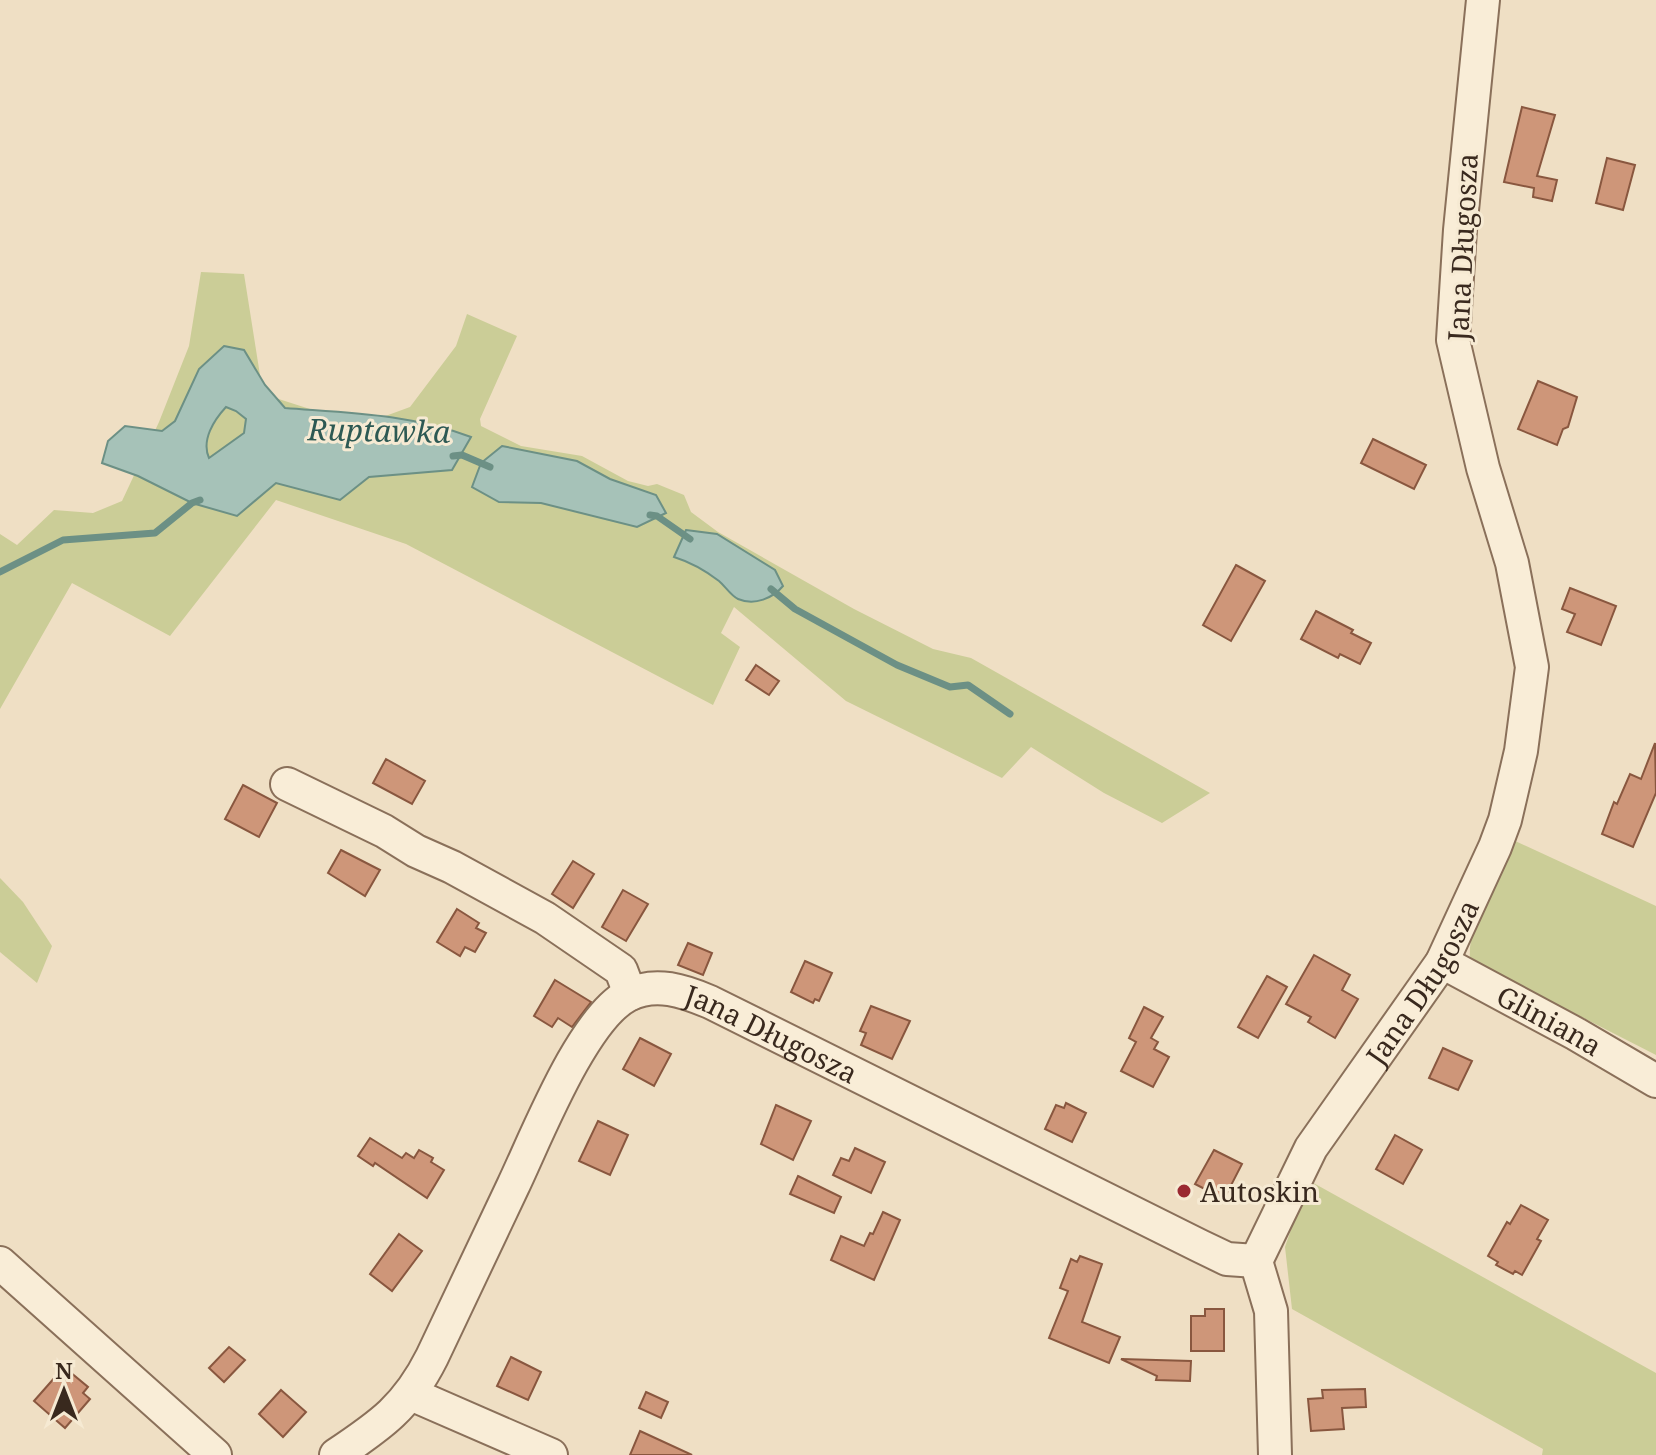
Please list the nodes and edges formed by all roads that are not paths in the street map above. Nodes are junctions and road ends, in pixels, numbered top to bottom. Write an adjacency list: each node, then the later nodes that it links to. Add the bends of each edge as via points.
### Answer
1 (1483, 0): 3 (street, Jana Długosza, via 1453,340 1512,563 1532,667 1505,820)
2 (287, 784): 4 (street, via 545,918 621,970)
3 (1442, 962): 5 (street, Gliniana); 6 (street, Jana Długosza, via 1311,1148)
4 (630, 994): 6 (street, Jana Długosza, via 661,988 710,1002 1227,1259); 8 (street, via 610,1009 575,1060)
5 (1656, 1081)
6 (1256, 1261): 12 (street, via 1271,1311)
7 (0, 1263): 9 (street)
8 (411, 1394): 10 (street); 11 (street)
9 (215, 1455)
10 (336, 1455)
11 (551, 1455)
12 (1275, 1455)

